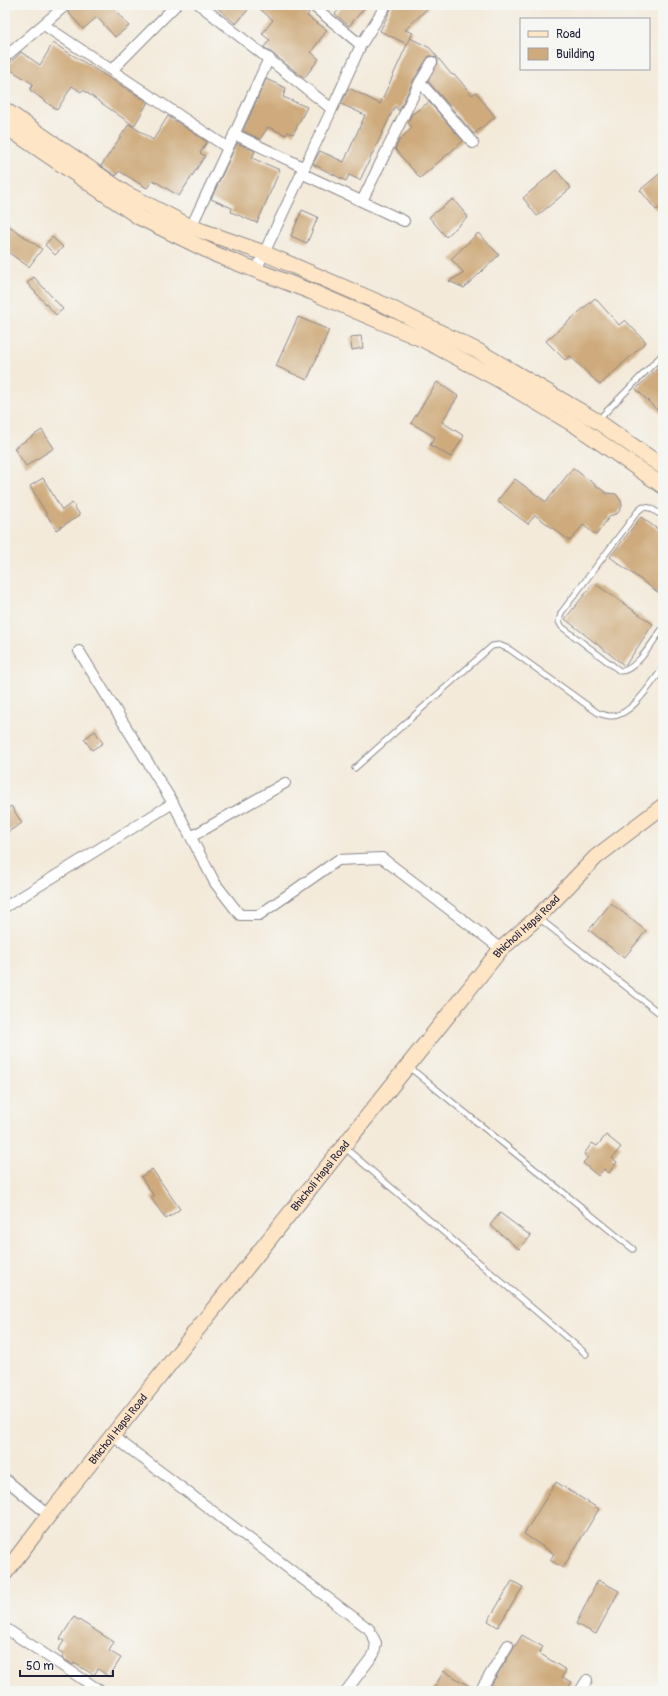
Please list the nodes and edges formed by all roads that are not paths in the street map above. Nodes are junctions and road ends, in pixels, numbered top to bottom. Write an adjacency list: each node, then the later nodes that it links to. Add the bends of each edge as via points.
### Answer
1 (66, 5): 6 (street)
2 (176, 5): 11 (street)
3 (200, 5): 9 (street)
4 (312, 5): 7 (street)
5 (386, 5): 7 (street)
6 (44, 25): 8 (street); 11 (street)
7 (361, 45): 13 (street)
8 (5, 57)
9 (269, 58): 13 (street); 16 (street)
10 (432, 62): 12 (street)
11 (112, 70): 18 (street)
12 (420, 82): 17 (street); 20 (street)
13 (332, 109): 19 (street)
14 (5, 110): 22 (street, via 125,193)
15 (5, 126): 24 (street, via 139,217 183,240)
16 (234, 134): 18 (street); 19 (street)
17 (473, 143)
18 (228, 148): 22 (street)
19 (302, 170): 20 (street); 23 (street)
20 (362, 201): 21 (street)
21 (404, 221)
22 (191, 227): 23 (street)
23 (264, 253): 24 (street); 26 (street, via 387,306 478,351)
24 (256, 270): 28 (street, via 424,340 490,375 578,427)
25 (663, 354): 26 (lane)
26 (597, 421): 27 (street)
27 (663, 467)
28 (663, 486)
29 (663, 516): 30 (lane, via 650,508 643,507 638,511 561,613 559,622 562,627 620,671 625,671 637,663)
30 (663, 628)
31 (79, 651): 35 (street)
32 (663, 668): 33 (lane, via 634,704 625,712 611,716 598,713 509,649 499,645 492,646)
33 (355, 768)
34 (285, 783): 37 (street)
35 (173, 803): 37 (street); 38 (street)
36 (663, 806): 39 (street, Bhicholi Hapsi Road, via 596,857)
37 (191, 837): 40 (street, via 215,882 240,914 259,914 338,860 382,858)
38 (5, 907)
39 (538, 917): 40 (street, Bhicholi Hapsi Road); 41 (lane)
40 (501, 949): 42 (street, Bhicholi Hapsi Road)
41 (663, 1016)
42 (408, 1066): 43 (street, Bhicholi Hapsi Road); 44 (lane)
43 (343, 1146): 45 (lane); 46 (street, Bhicholi Hapsi Road)
44 (633, 1249)
45 (586, 1354)
46 (113, 1436): 48 (street, Bhicholi Hapsi Road); 54 (street, via 369,1629 376,1643 374,1654)
47 (5, 1479): 48 (street)
48 (49, 1516): 49 (street, Bhicholi Hapsi Road)
49 (5, 1573)
50 (5, 1628): 53 (street)
51 (508, 1646): 55 (street)
52 (587, 1680): 56 (street)
53 (99, 1690)
54 (346, 1691)
55 (480, 1691)
56 (580, 1691)

